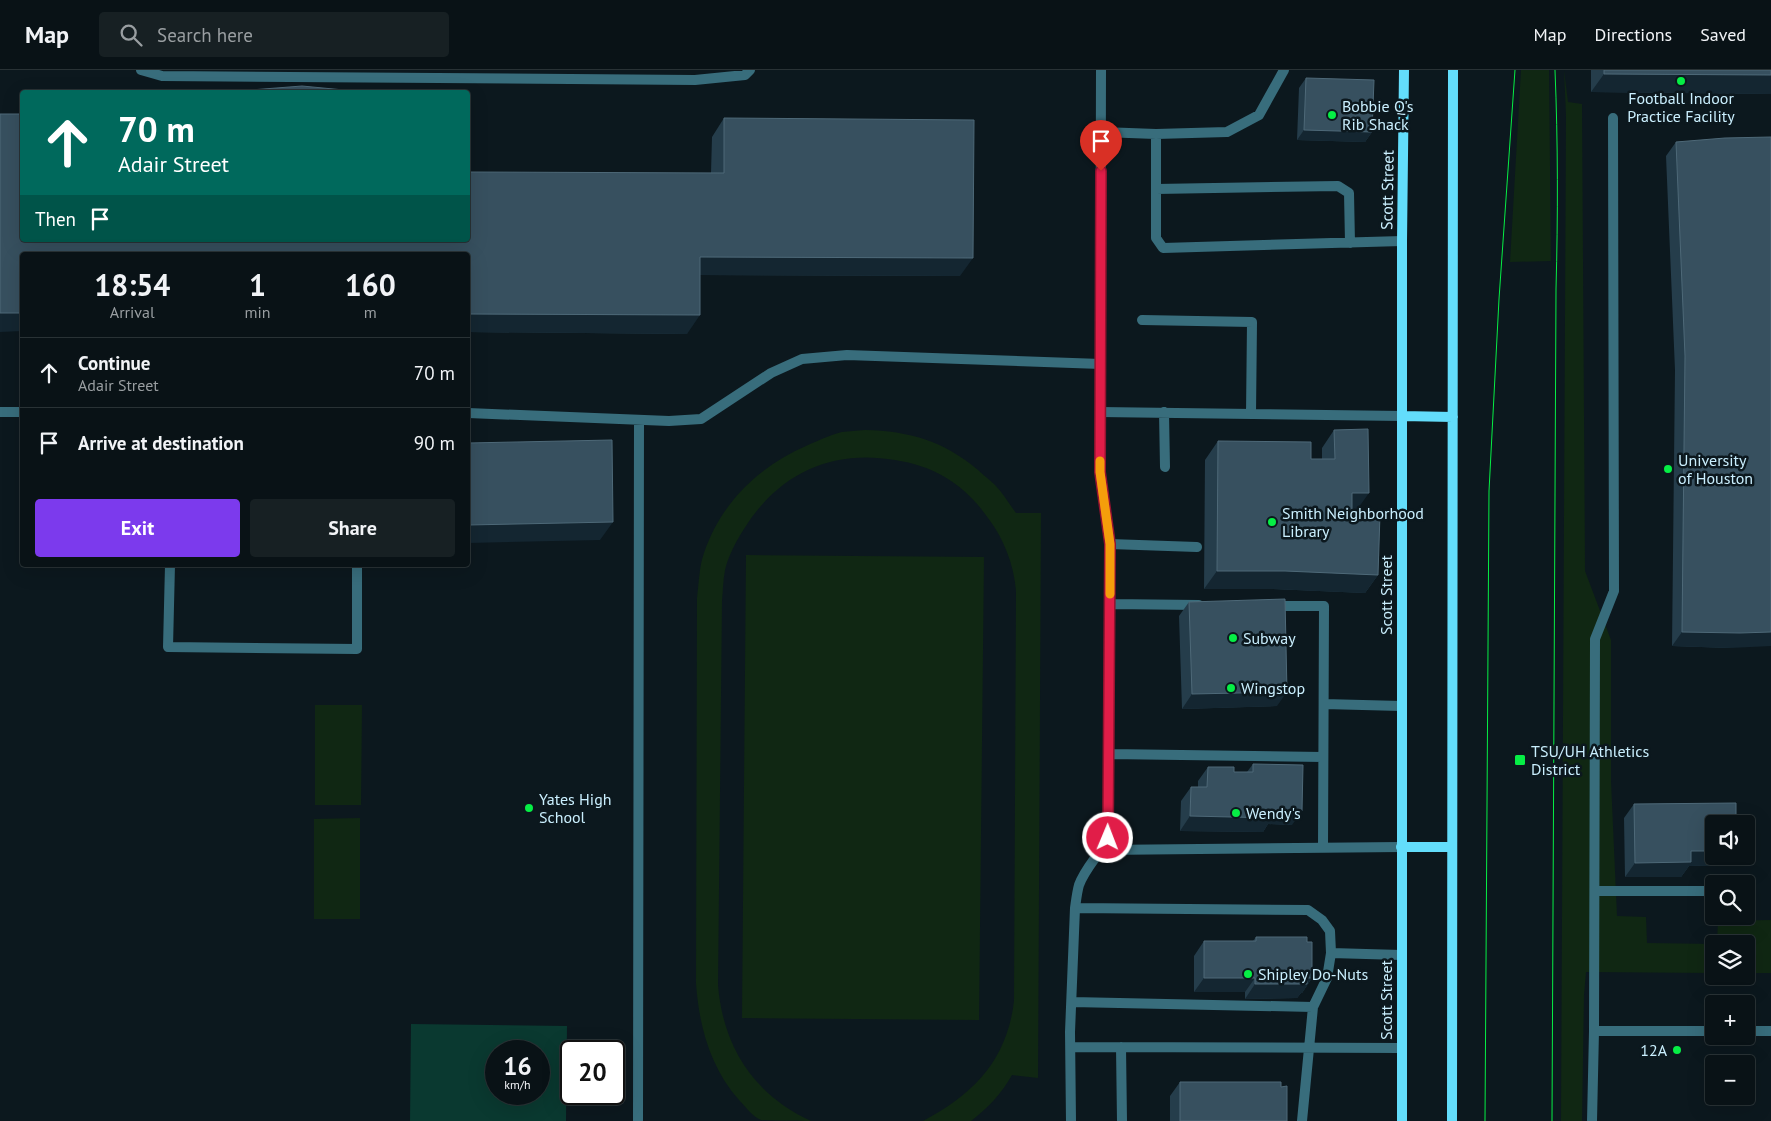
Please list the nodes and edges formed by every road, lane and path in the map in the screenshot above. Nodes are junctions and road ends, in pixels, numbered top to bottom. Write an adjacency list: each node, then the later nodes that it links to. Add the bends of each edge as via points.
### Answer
1 (141, 70): 2 (street, via 162,76 695,80 745,75)
2 (750, 70)
3 (1101, 70): 8 (street)
4 (1284, 70): 9 (street, via 1259,115 1227,132)
5 (1404, 70): 11 (main road, Scott Street)
6 (1453, 70): 22 (main road)
7 (1612, 118): 40 (street, via 1614,591 1595,639)
8 (1102, 132): 9 (street); 14 (street)
9 (1156, 134): 10 (street)
10 (1156, 189): 12 (street, via 1338,186 1349,192); 12 (street, via 1156,238 1163,248)
11 (1402, 241): 12 (street); 21 (main road, Scott Street)
12 (1350, 243)
13 (1142, 320): 20 (street, via 1252,322)
14 (1101, 364): 17 (street); 23 (street, via 847,355 802,359 771,373 701,419)
15 (0, 412): 16 (street)
16 (20, 412)
17 (1100, 412): 18 (street); 25 (street, via 1100,472)
18 (1164, 412): 20 (street); 24 (street)
19 (470, 413): 23 (street)
20 (1251, 414): 21 (street)
21 (1402, 416): 22 (main road); 33 (main road, Scott Street)
22 (1453, 417): 37 (main road)
23 (639, 420): 55 (street)
24 (1165, 467)
25 (1110, 544): 26 (street); 29 (street)
26 (1197, 547)
27 (170, 567): 28 (street, via 168,647 357,648)
28 (357, 567)
29 (1110, 604): 30 (street); 34 (street)
30 (1207, 605)
31 (1266, 606): 32 (street, via 1324,606)
32 (1324, 704): 33 (street); 35 (street)
33 (1401, 706): 36 (main road, Scott Street)
34 (1109, 754): 35 (street); 39 (street, via 1108,838)
35 (1323, 757): 38 (street)
36 (1401, 846): 37 (main road); 38 (street); 44 (main road, Scott Street)
37 (1452, 847): 60 (main road)
38 (1323, 848): 39 (street)
39 (1102, 850): 42 (street, via 1088,868)
40 (1595, 891): 41 (street); 47 (street)
41 (1705, 891)
42 (1074, 908): 43 (street, via 1308,910 1330,931); 45 (street)
43 (1331, 953): 44 (street); 46 (street, via 1327,978)
44 (1401, 955): 54 (main road, Scott Street)
45 (1072, 1002): 46 (street); 51 (street)
46 (1313, 1007): 53 (street)
47 (1594, 1031): 48 (street); 61 (street)
48 (1705, 1031)
49 (1755, 1031): 50 (street)
50 (1771, 1031)
51 (1071, 1047): 52 (street); 56 (street)
52 (1121, 1047): 53 (street); 57 (street)
53 (1309, 1048): 54 (street); 58 (street)
54 (1401, 1048): 59 (main road, Scott Street)
55 (638, 1121)
56 (1071, 1121)
57 (1122, 1121)
58 (1302, 1121)
59 (1402, 1121)
60 (1452, 1121)
61 (1592, 1121)

